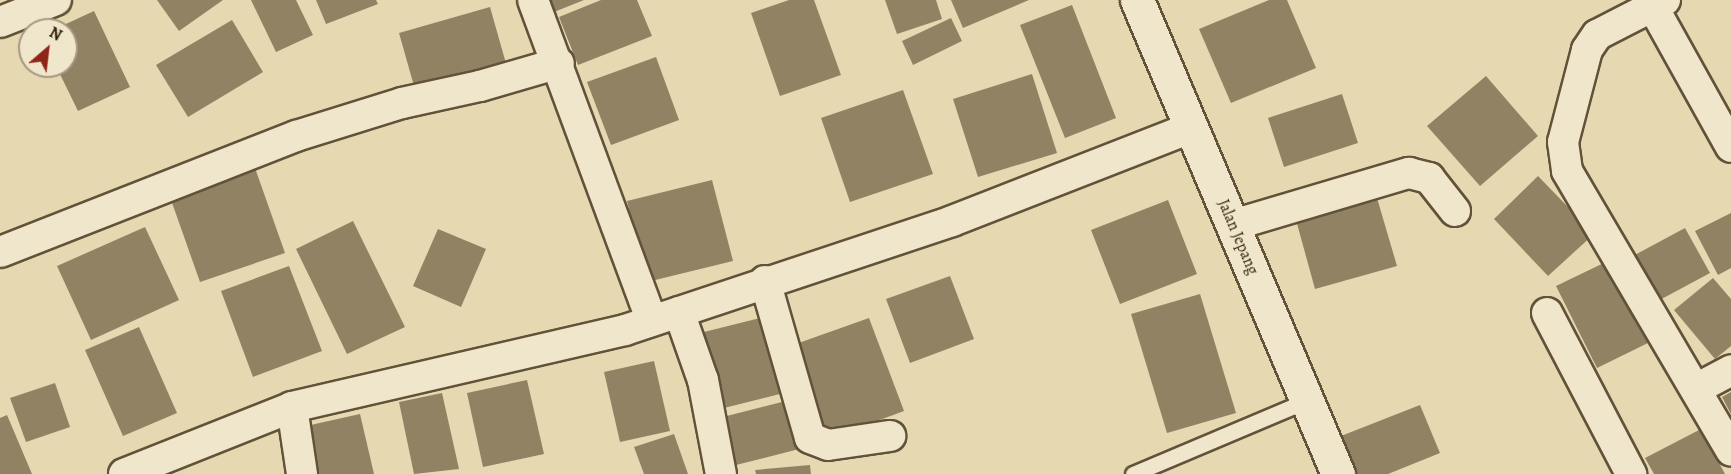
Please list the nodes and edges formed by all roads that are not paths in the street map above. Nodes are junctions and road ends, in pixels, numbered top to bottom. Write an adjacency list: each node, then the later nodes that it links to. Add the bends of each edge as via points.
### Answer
1 (56, 0): 5 (street)
2 (533, 0): 6 (street)
3 (1137, 0): 7 (street, Jalan Jepang)
4 (1659, 3): 8 (street); 16 (street, via 1605,29 1592,42 1563,142 1567,171)
5 (0, 22)
6 (559, 63): 11 (street, via 402,103 296,136); 14 (street)
7 (1191, 128): 10 (street, Jalan Jepang); 12 (street, via 952,220)
8 (1731, 147)
9 (1455, 211): 10 (street, via 1429,178 1409,173)
10 (1233, 225): 17 (street, Jalan Jepang)
11 (0, 252)
12 (765, 281): 14 (street); 19 (street, via 810,438 828,445)
13 (1547, 313): 26 (street)
14 (666, 316): 18 (street); 23 (street, via 703,380)
15 (1731, 370): 16 (street)
16 (1696, 389): 20 (street)
17 (1308, 400): 24 (lane); 25 (street, Jalan Jepang)
18 (292, 407): 21 (street); 22 (street)
19 (890, 436)
20 (1731, 451)
21 (124, 474)
22 (302, 474)
23 (721, 474)
24 (1133, 474)
25 (1338, 474)
26 (1631, 474)

